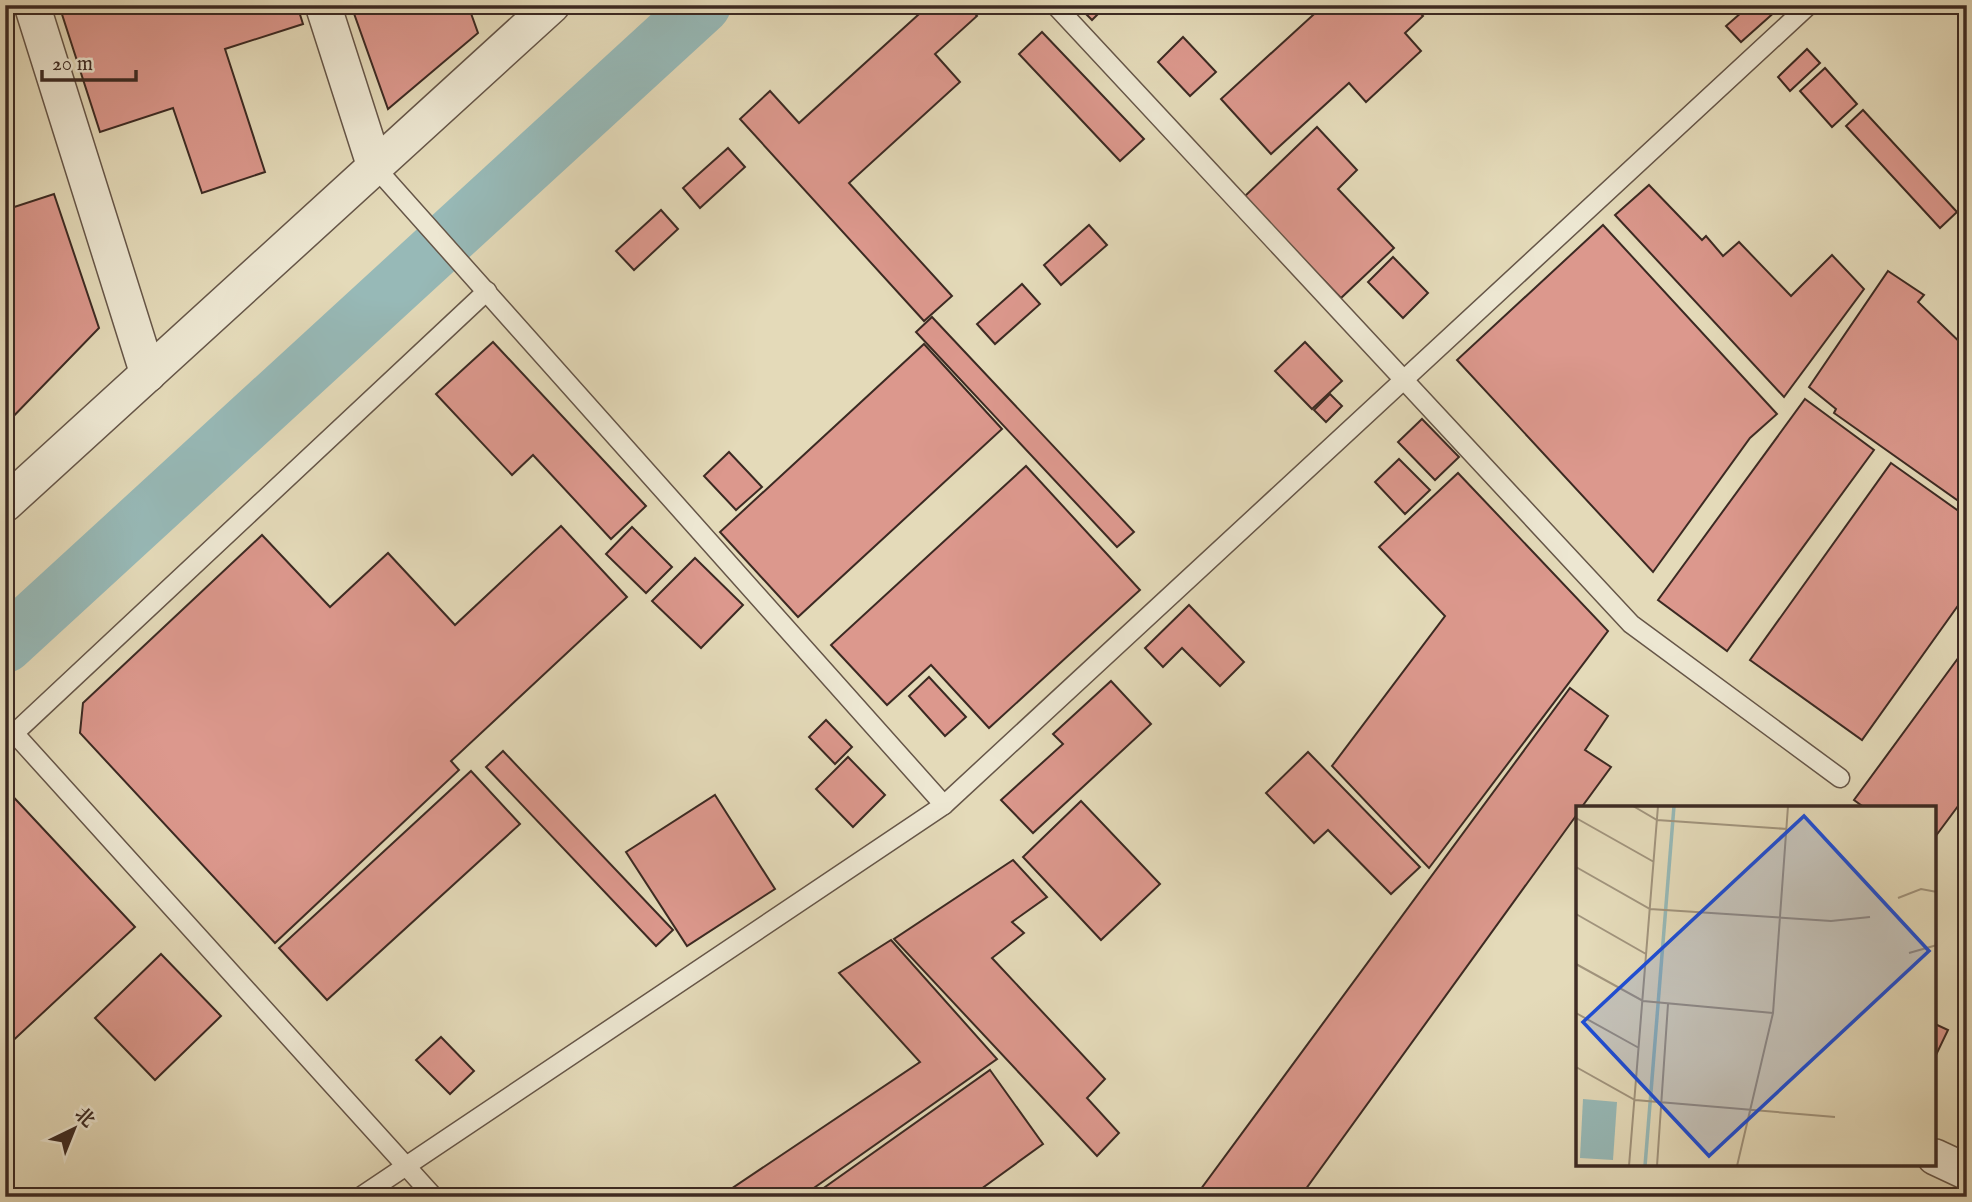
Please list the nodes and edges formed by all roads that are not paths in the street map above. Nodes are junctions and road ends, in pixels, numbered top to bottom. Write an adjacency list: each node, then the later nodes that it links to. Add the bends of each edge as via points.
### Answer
1 (32, 5): 8 (street)
2 (323, 5): 6 (street)
3 (552, 5): 6 (street)
4 (1055, 5): 9 (lane)
5 (1809, 5): 9 (lane)
6 (375, 167): 7 (lane); 8 (street)
7 (487, 291): 11 (lane); 13 (lane)
8 (148, 374): 10 (street)
9 (1404, 380): 12 (lane, via 1631,624); 13 (lane)
10 (5, 504)
11 (8, 733): 15 (lane)
12 (1840, 778)
13 (944, 805): 15 (lane)
14 (1937, 1158): 16 (street)
15 (406, 1166): 17 (lane); 18 (lane)
16 (1967, 1172)
17 (360, 1197)
18 (434, 1197)

